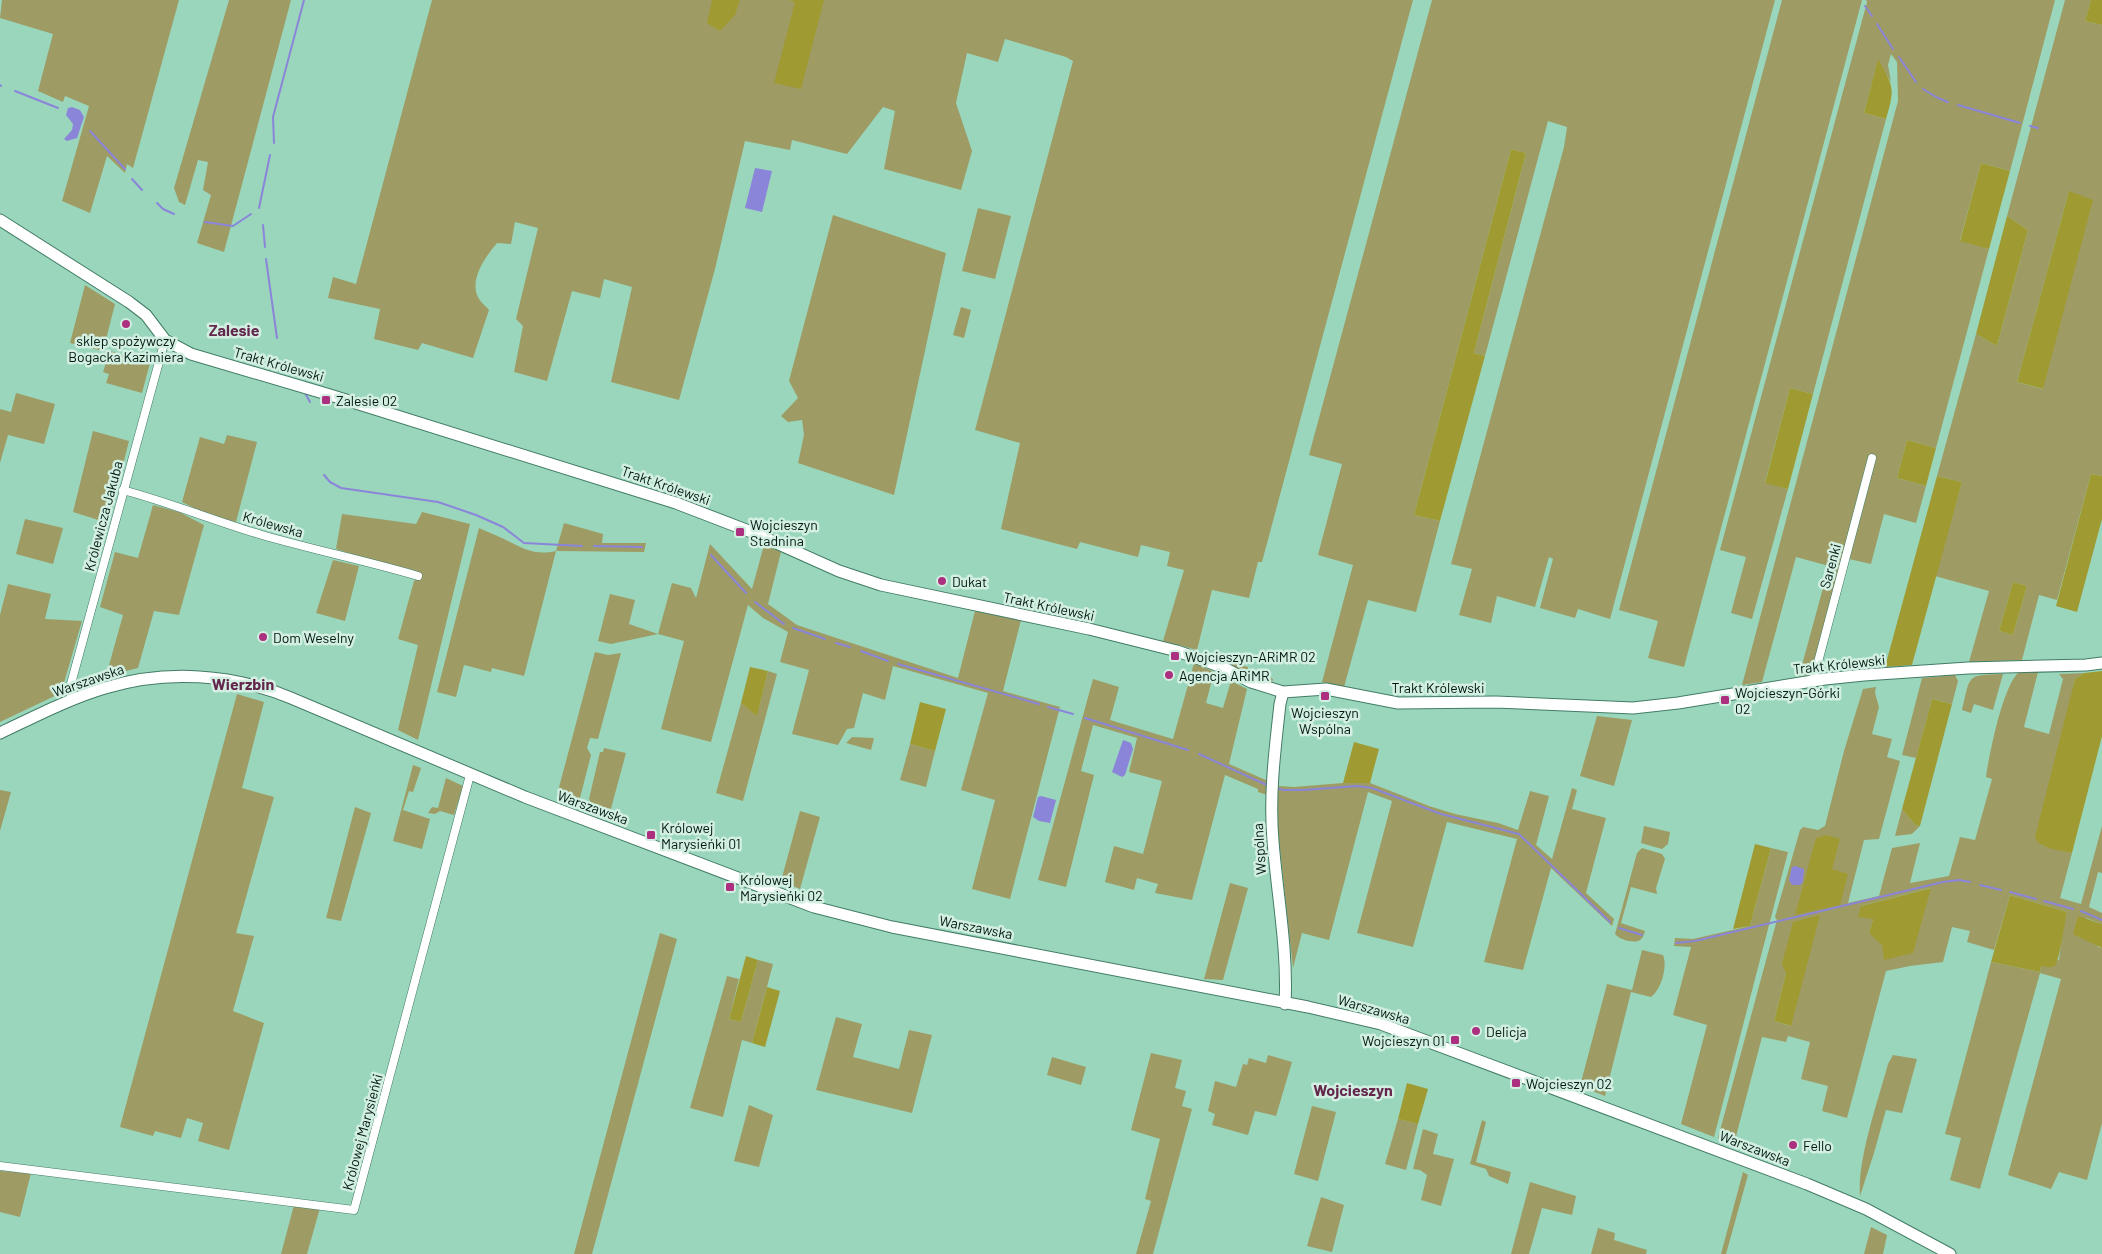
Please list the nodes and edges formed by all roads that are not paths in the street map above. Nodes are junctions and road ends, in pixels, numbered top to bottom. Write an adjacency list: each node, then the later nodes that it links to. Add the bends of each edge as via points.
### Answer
1 (0, 220): 2 (street, Trakt Królewski, via 129,302 146,315)
2 (165, 340): 4 (street, Królewicza Jakuba); 8 (street, Trakt Królewski, via 191,354 676,504 881,585 1177,651 1222,667 1257,685)
3 (1872, 458): 7 (street, Sarenki)
4 (123, 490): 5 (street, Królewska, via 265,536); 9 (street, Królewicza Jakuba, via 69,691)
5 (418, 576)
6 (2102, 663): 7 (street, Trakt Królewski, via 1864,675)
7 (1813, 681): 8 (street, Trakt Królewski, via 1632,708 1398,703 1326,689)
8 (1283, 692): 12 (street, Wspólna, via 1272,777 1272,839)
9 (73, 699): 10 (street, Warszawska); 11 (street, Warszawska, via 113,685 151,678 205,677 239,682 273,690)
10 (0, 733)
11 (470, 775): 12 (street, Warszawska, via 814,907 852,918); 13 (street, Królowej Marysieńki, via 354,1210)
12 (1285, 1004): 14 (street, Warszawska, via 1364,1019 1451,1049 1807,1184 1866,1209)
13 (0, 1166)
14 (1950, 1254)

